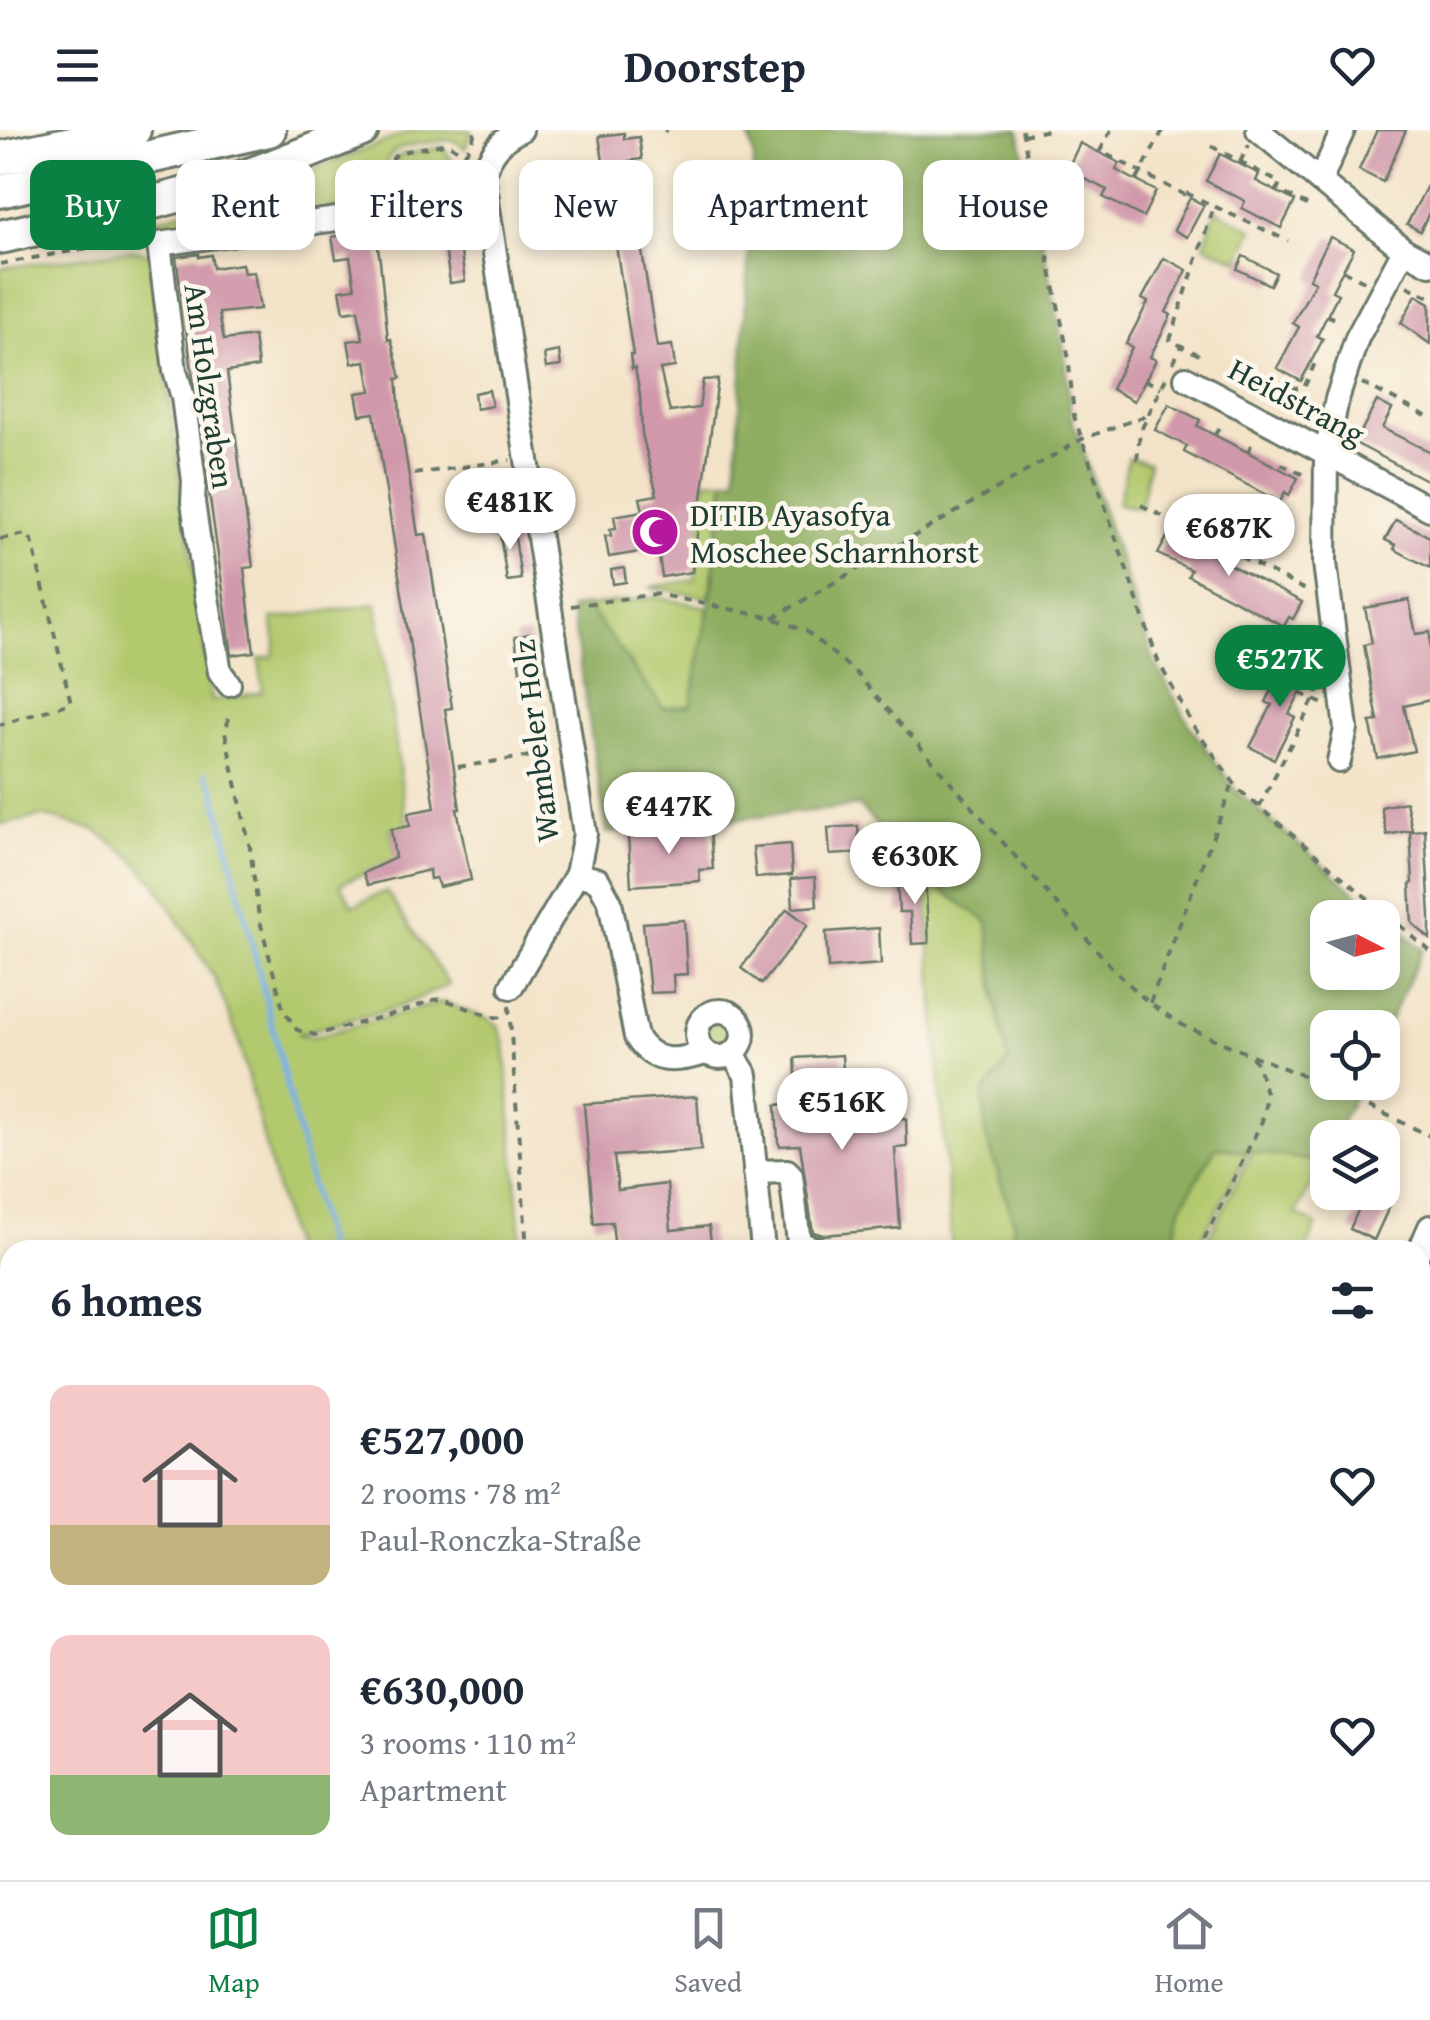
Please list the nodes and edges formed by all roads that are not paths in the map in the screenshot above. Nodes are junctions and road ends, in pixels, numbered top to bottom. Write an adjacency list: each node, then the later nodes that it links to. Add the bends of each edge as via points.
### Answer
1 (134, 130): 7 (highway)
2 (268, 130): 10 (highway)
3 (362, 130): 12 (highway, via 207,188)
4 (520, 130): 8 (street)
5 (1343, 130): 9 (street)
6 (1256, 133): 9 (street)
7 (0, 158)
8 (488, 160)
9 (1320, 181): 14 (street)
10 (0, 191)
11 (335, 213): 19 (street, Am Holzgraben, via 159,244 206,592 220,672)
12 (0, 237)
13 (495, 250): 21 (street, Wambeler Holz, via 585,834)
14 (1404, 250): 15 (street); 17 (street, via 1356,338)
15 (1430, 264)
16 (1186, 378): 17 (street, Heidstrang)
17 (1326, 454): 18 (street, Heidstrang); 20 (street, via 1325,563 1346,729)
18 (1430, 509)
19 (230, 684)
20 (1339, 761)
21 (577, 874): 22 (street, Wambeler Holz); 23 (street, via 598,880 610,902 636,1036 647,1054 664,1059)
22 (511, 987)
23 (706, 1052): 24 (street); 24 (street, via 696,1030 704,1016 720,1010 741,1024 742,1040)
24 (732, 1053): 25 (street, via 746,1075)
25 (755, 1172): 26 (street); 27 (street, via 792,1174)
26 (762, 1240)
27 (799, 1240)

